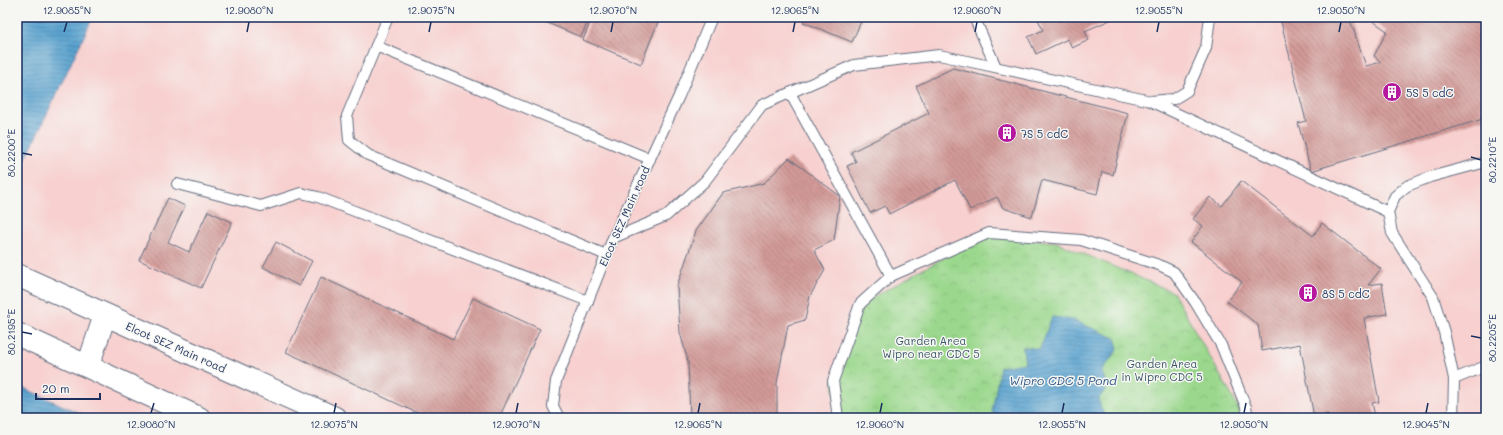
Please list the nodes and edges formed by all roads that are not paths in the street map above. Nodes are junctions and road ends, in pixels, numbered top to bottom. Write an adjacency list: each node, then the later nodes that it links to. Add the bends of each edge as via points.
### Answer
1 (388, 17): 5 (lane)
2 (712, 17): 9 (lane, Elcot SEZ Main road)
3 (974, 17): 6 (lane)
4 (1210, 17): 8 (lane, via 1206,48 1187,91 1174,99)
5 (376, 46): 9 (lane); 14 (lane, via 347,116 349,140 368,155)
6 (996, 67): 7 (lane, via 939,55 854,65); 8 (lane)
7 (790, 93): 13 (lane, via 762,105 706,181 666,216); 16 (lane)
8 (1152, 101): 12 (lane)
9 (650, 158): 13 (lane, Elcot SEZ Main road)
10 (1486, 162): 12 (lane, via 1407,186 1395,196)
11 (177, 184): 17 (lane, via 261,206 301,193 318,197)
12 (1388, 212): 22 (lane, via 1392,233 1433,297)
13 (613, 238): 14 (lane, Elcot SEZ Main road)
14 (606, 255): 17 (lane, Elcot SEZ Main road)
15 (17, 275): 18 (street, Elcot SEZ Main road)
16 (891, 276): 26 (lane, via 860,304 833,381); 27 (lane, via 989,233 1081,240 1159,265 1174,272 1222,345)
17 (588, 301): 25 (lane, Elcot SEZ Main road, via 556,381 554,406)
18 (105, 315): 20 (street); 24 (street, Elcot SEZ Main road)
19 (17, 334): 20 (street)
20 (88, 366): 23 (street)
21 (1486, 366): 22 (lane)
22 (1454, 379): 28 (lane)
23 (199, 418)
24 (335, 418)
25 (559, 418)
26 (838, 418)
27 (1248, 418)
28 (1453, 418)

